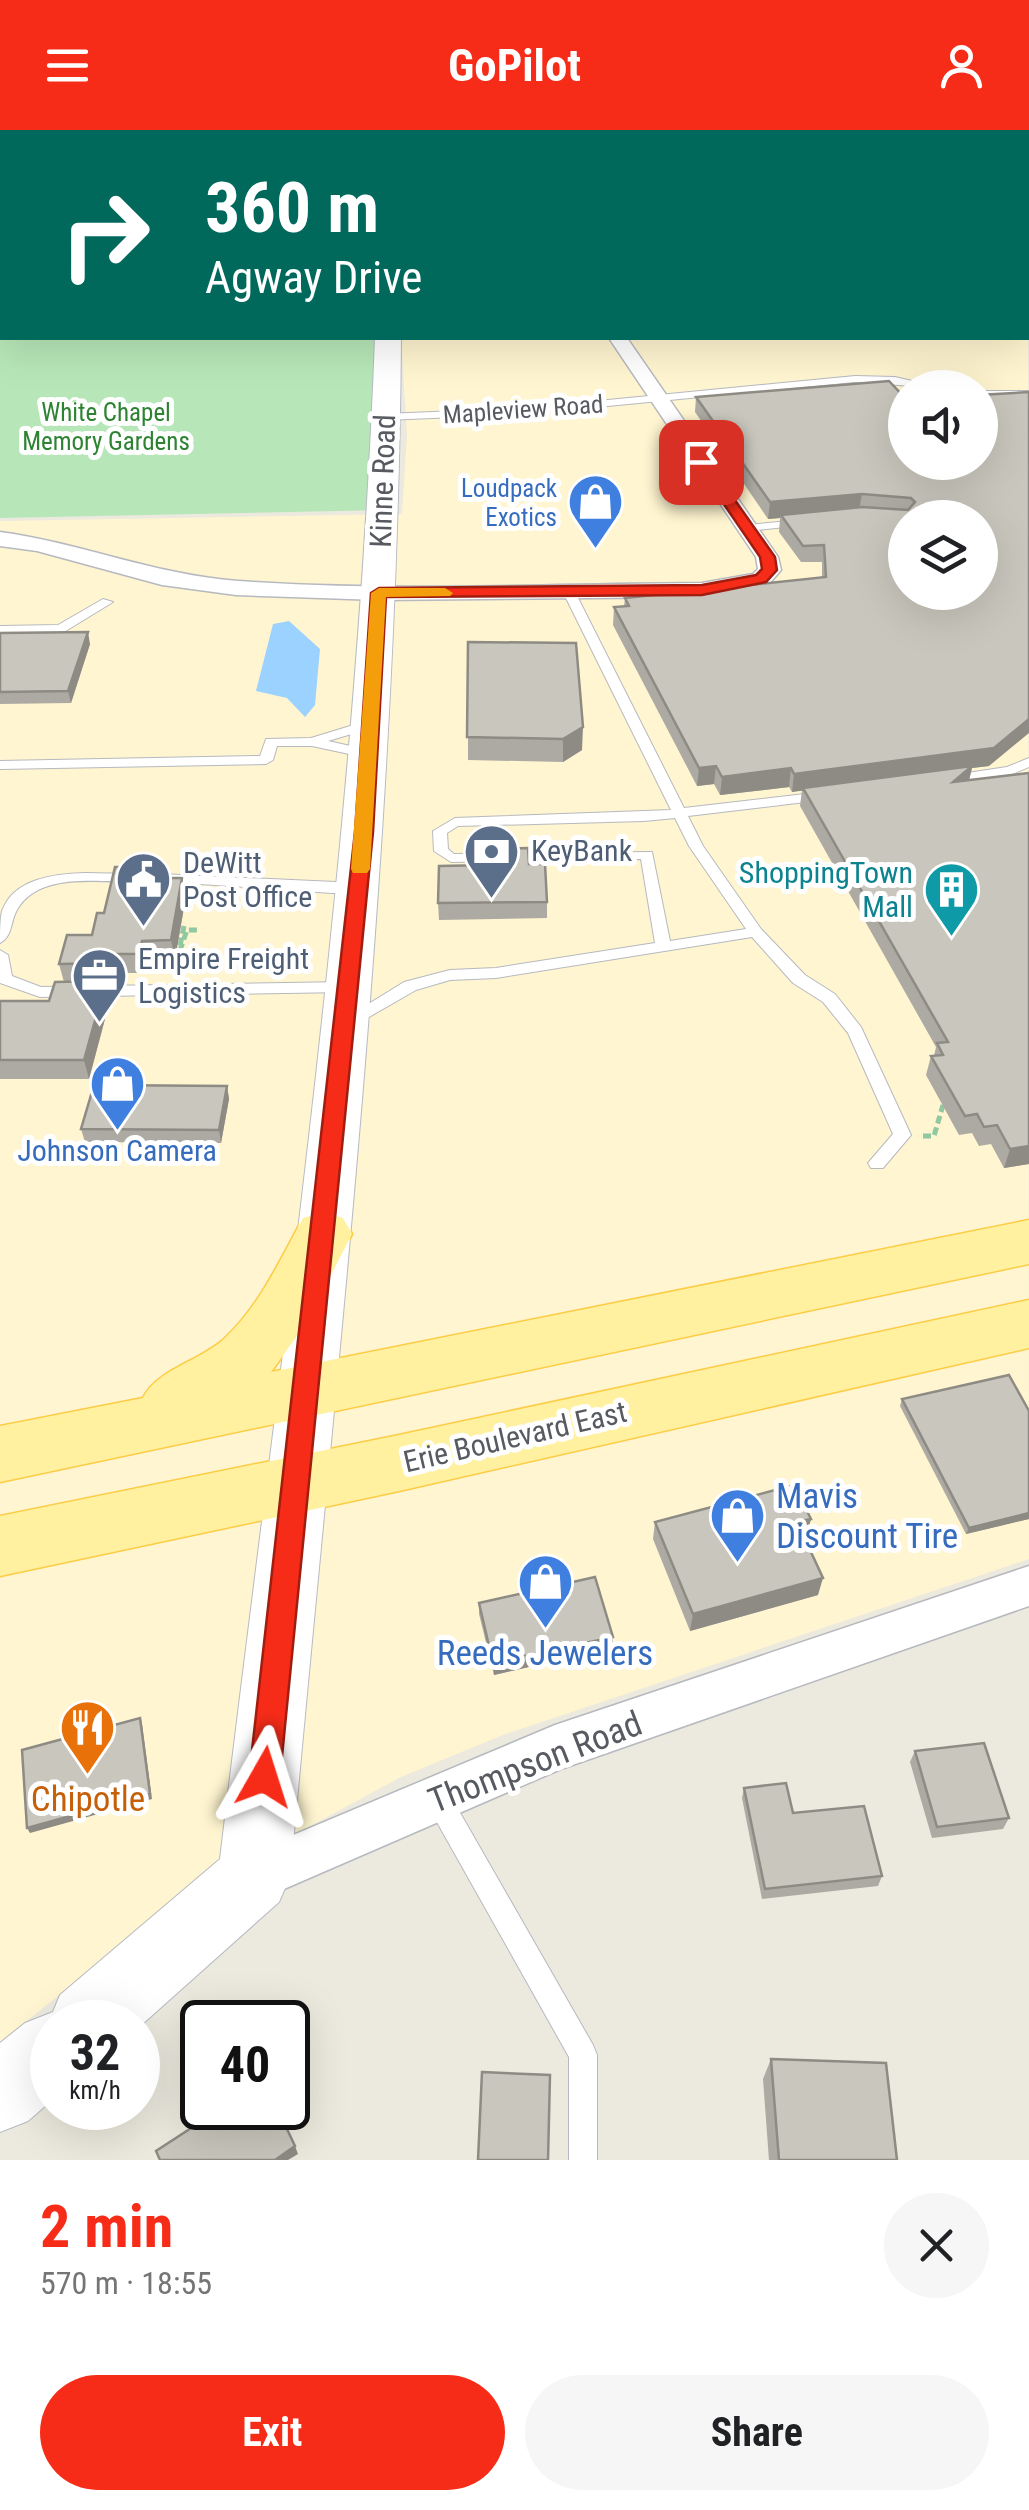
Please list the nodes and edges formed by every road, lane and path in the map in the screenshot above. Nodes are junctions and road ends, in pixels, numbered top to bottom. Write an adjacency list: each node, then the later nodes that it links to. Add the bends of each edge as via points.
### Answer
1 (388, 340): 7 (street, Kinne Road)
2 (619, 340): 6 (street)
3 (888, 380): 6 (lane, Mapleview Road)
4 (998, 394): 5 (lane)
5 (1029, 394)
6 (660, 398): 7 (lane, Mapleview Road); 9 (street)
7 (385, 417): 12 (street, Kinne Road)
8 (822, 521): 9 (lane)
9 (747, 528): 11 (street, via 770,570 755,580 702,590)
10 (0, 538): 12 (street, via 199,585)
11 (568, 592): 12 (street); 16 (lane)
12 (379, 593): 17 (street, Kinne Road)
13 (106, 602): 14 (lane, via 60,629)
14 (0, 630)
15 (583, 657): 16 (lane)
16 (601, 657): 23 (lane)
17 (368, 739): 18 (lane); 18 (lane); 24 (street, Kinne Road)
18 (312, 742): 20 (lane, via 270,742 266,760)
19 (1029, 762): 21 (lane)
20 (0, 765)
21 (939, 781)
22 (846, 793): 23 (lane)
23 (680, 814): 26 (lane); 28 (lane, via 455,822 440,831 441,851 451,858 647,856)
24 (358, 888): 27 (lane, via 273,887 224,878 63,878 12,903); 30 (street, Kinne Road)
25 (182, 926): 25 (path, via 178,956 186,930 199,928)
26 (756, 932): 28 (lane); 31 (lane, via 855,1031 902,1135)
27 (0, 938)
28 (664, 945): 30 (lane, via 450,975)
29 (0, 955): 30 (lane, via 5,979 40,992)
30 (347, 1005): 32 (street, Kinne Road)
31 (878, 1164)
32 (323, 1234): 35 (street, Kinne Road); 36 (main road, via 282,1311 235,1366)
33 (1029, 1242): 35 (main road)
34 (1029, 1324): 38 (main road, Erie Boulevard East)
35 (307, 1390): 36 (main road); 38 (street, Kinne Road)
36 (131, 1427): 37 (main road)
37 (0, 1454)
38 (294, 1486): 39 (main road, Erie Boulevard East); 42 (street, Kinne Road)
39 (0, 1546)
40 (1029, 1586): 41 (street, Thompson Road, via 555,1748)
41 (438, 1799): 42 (street, Thompson Road); 46 (lane, via 583,2056)
42 (254, 1877): 43 (street, Thompson Road)
43 (112, 2000)
44 (30, 2068): 45 (street)
45 (0, 2093)
46 (583, 2160)

